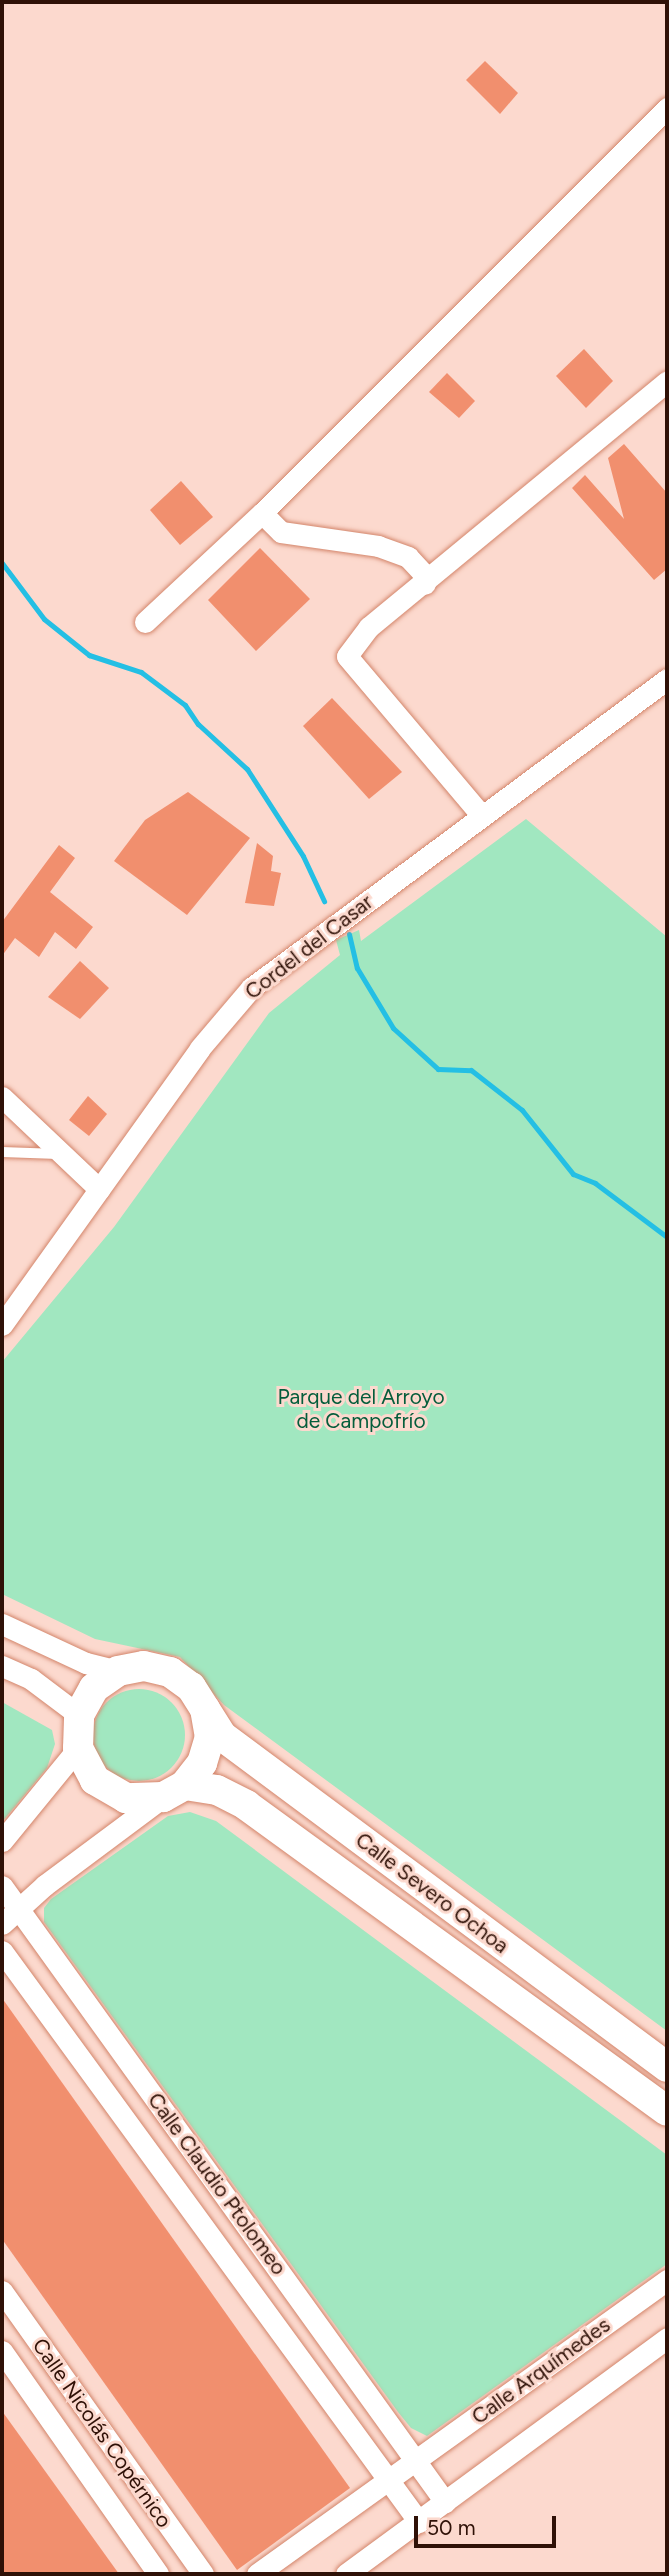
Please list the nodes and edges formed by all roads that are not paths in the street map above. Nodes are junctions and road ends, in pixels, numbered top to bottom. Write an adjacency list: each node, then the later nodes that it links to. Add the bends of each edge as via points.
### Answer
1 (667, 108): 3 (street)
2 (667, 381): 4 (street)
3 (262, 513): 4 (street, via 281,532 377,546 408,557 422,572); 5 (street)
4 (425, 584): 7 (street, via 369,627 347,656)
5 (145, 622)
6 (667, 679): 7 (street, Cordel del Casar)
7 (482, 816): 11 (street, Cordel del Casar, via 251,988 200,1048)
8 (2, 1097): 10 (street)
9 (2, 1152): 10 (lane)
10 (61, 1154): 11 (street)
11 (99, 1189): 12 (street, Cordel del Casar)
12 (2, 1325)
13 (2, 1625): 15 (street, via 86,1663)
14 (2, 1666): 17 (street, via 32,1679)
15 (118, 1671): 16 (main road, via 144,1666 170,1672 191,1687); 17 (main road, via 94,1688)
16 (205, 1709): 19 (main road, via 210,1737 202,1763); 25 (main road, Calle Severo Ochoa, via 222,1736)
17 (79, 1715): 18 (main road)
18 (78, 1748): 19 (main road, via 95,1780 127,1798); 20 (street)
19 (174, 1791): 22 (street); 26 (main road, Calle Severo Ochoa, via 218,1790 246,1805)
20 (2, 1841)
21 (2, 1886): 22 (street, Calle Claudio Ptolomeo)
22 (19, 1906): 23 (street); 31 (street, Calle Claudio Ptolomeo)
23 (2, 1924)
24 (2, 1951): 32 (street, Calle Claudio Ptolomeo)
25 (667, 2067)
26 (667, 2111)
27 (667, 2280): 31 (street, Calle Arquímedes)
28 (2, 2291): 36 (street, Calle Nicolás Copérnico)
29 (667, 2337): 33 (street)
30 (2, 2351): 35 (street, Calle Nicolás Copérnico)
31 (415, 2461): 32 (street, Calle Arquímedes); 33 (street)
32 (388, 2482): 34 (street); 37 (street, Calle Arquímedes)
33 (445, 2502): 34 (street)
34 (419, 2522): 38 (street)
35 (158, 2574)
36 (203, 2574)
37 (257, 2574)
38 (346, 2574)

